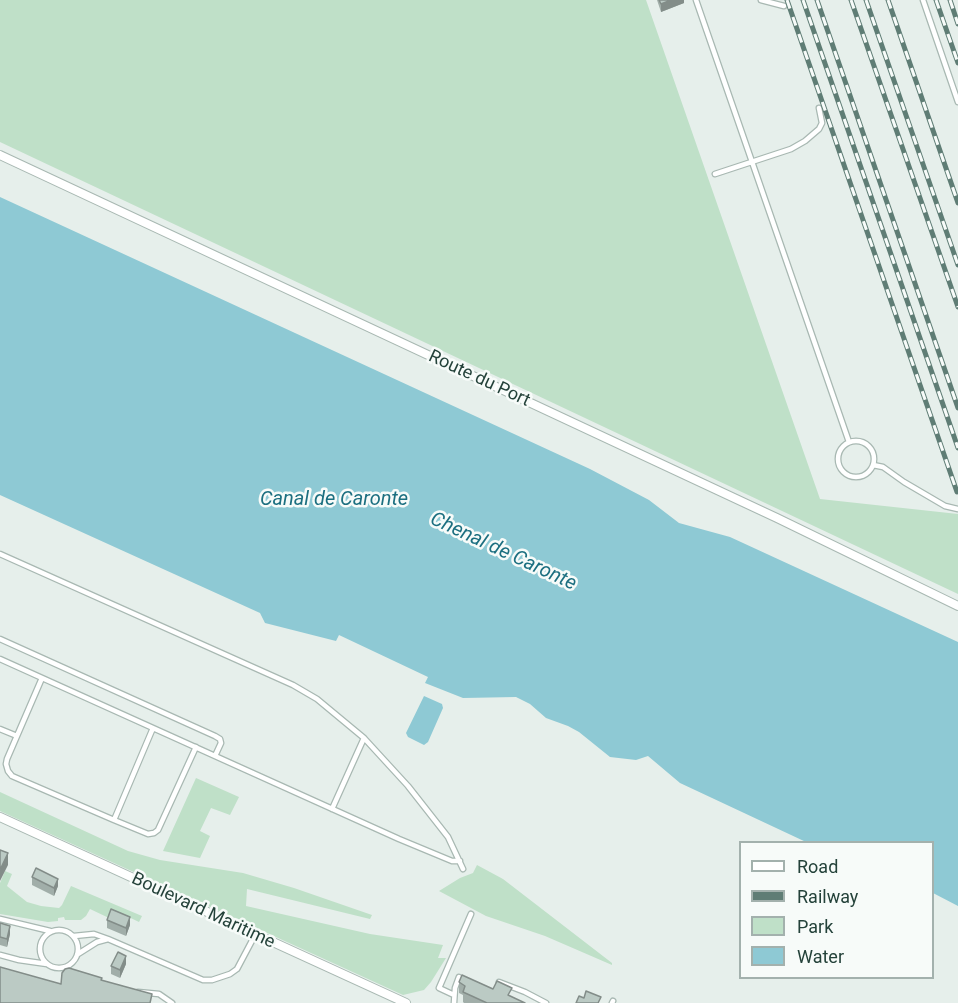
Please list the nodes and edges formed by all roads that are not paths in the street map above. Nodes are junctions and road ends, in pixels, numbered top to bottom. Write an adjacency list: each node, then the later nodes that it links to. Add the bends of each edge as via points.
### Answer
1 (696, 0): 8 (lane)
2 (761, 0): 4 (lane)
3 (923, 0): 5 (lane)
4 (784, 6)
5 (958, 102)
6 (819, 108): 8 (lane, via 822,123 812,136 791,149)
7 (0, 155): 14 (street, Route du Port)
8 (752, 162): 9 (lane); 10 (lane)
9 (716, 174)
10 (849, 442): 11 (lane, via 861,441 871,448); 11 (lane, via 838,456 844,472 861,477)
11 (873, 465): 12 (lane, via 883,467 945,506)
12 (958, 509)
13 (0, 554): 23 (lane, via 293,685 333,710)
14 (912, 583): 15 (street); 16 (street, Route du Port)
15 (958, 600)
16 (958, 606)
17 (0, 639): 25 (lane, via 215,736 221,743)
18 (0, 659): 19 (lane)
19 (42, 678): 20 (lane); 22 (lane)
20 (153, 728): 24 (lane); 28 (lane)
21 (0, 729): 22 (lane)
22 (17, 736): 28 (lane, via 6,764 12,776)
23 (364, 738): 26 (lane); 29 (lane, via 448,837)
24 (195, 747): 25 (lane); 28 (lane, via 158,830 148,834)
25 (215, 756): 26 (lane)
26 (332, 809): 29 (lane, via 409,844)
27 (0, 817): 34 (street, Boulevard Maritime)
28 (114, 820)
29 (460, 861): 30 (lane)
30 (464, 869)
31 (471, 914): 43 (lane, via 439,988)
32 (0, 919): 33 (lane)
33 (50, 931): 35 (lane, via 63,929); 39 (lane, via 39,946)
34 (255, 935): 36 (lane, via 237,969 212,980 203,980); 46 (street, Boulevard Maritime)
35 (74, 936): 36 (lane, via 94,934); 38 (lane)
36 (108, 939): 38 (lane)
37 (0, 955): 39 (lane)
38 (77, 956): 40 (lane, via 66,967); 40 (lane, via 74,972)
39 (47, 964): 40 (lane)
40 (53, 967)
41 (459, 977): 43 (lane)
42 (498, 982): 48 (lane)
43 (454, 996): 47 (lane)
44 (145, 997): 45 (lane, via 136,992 159,994)
45 (172, 1003)
46 (406, 1003)
47 (454, 1003)
48 (546, 1003)

